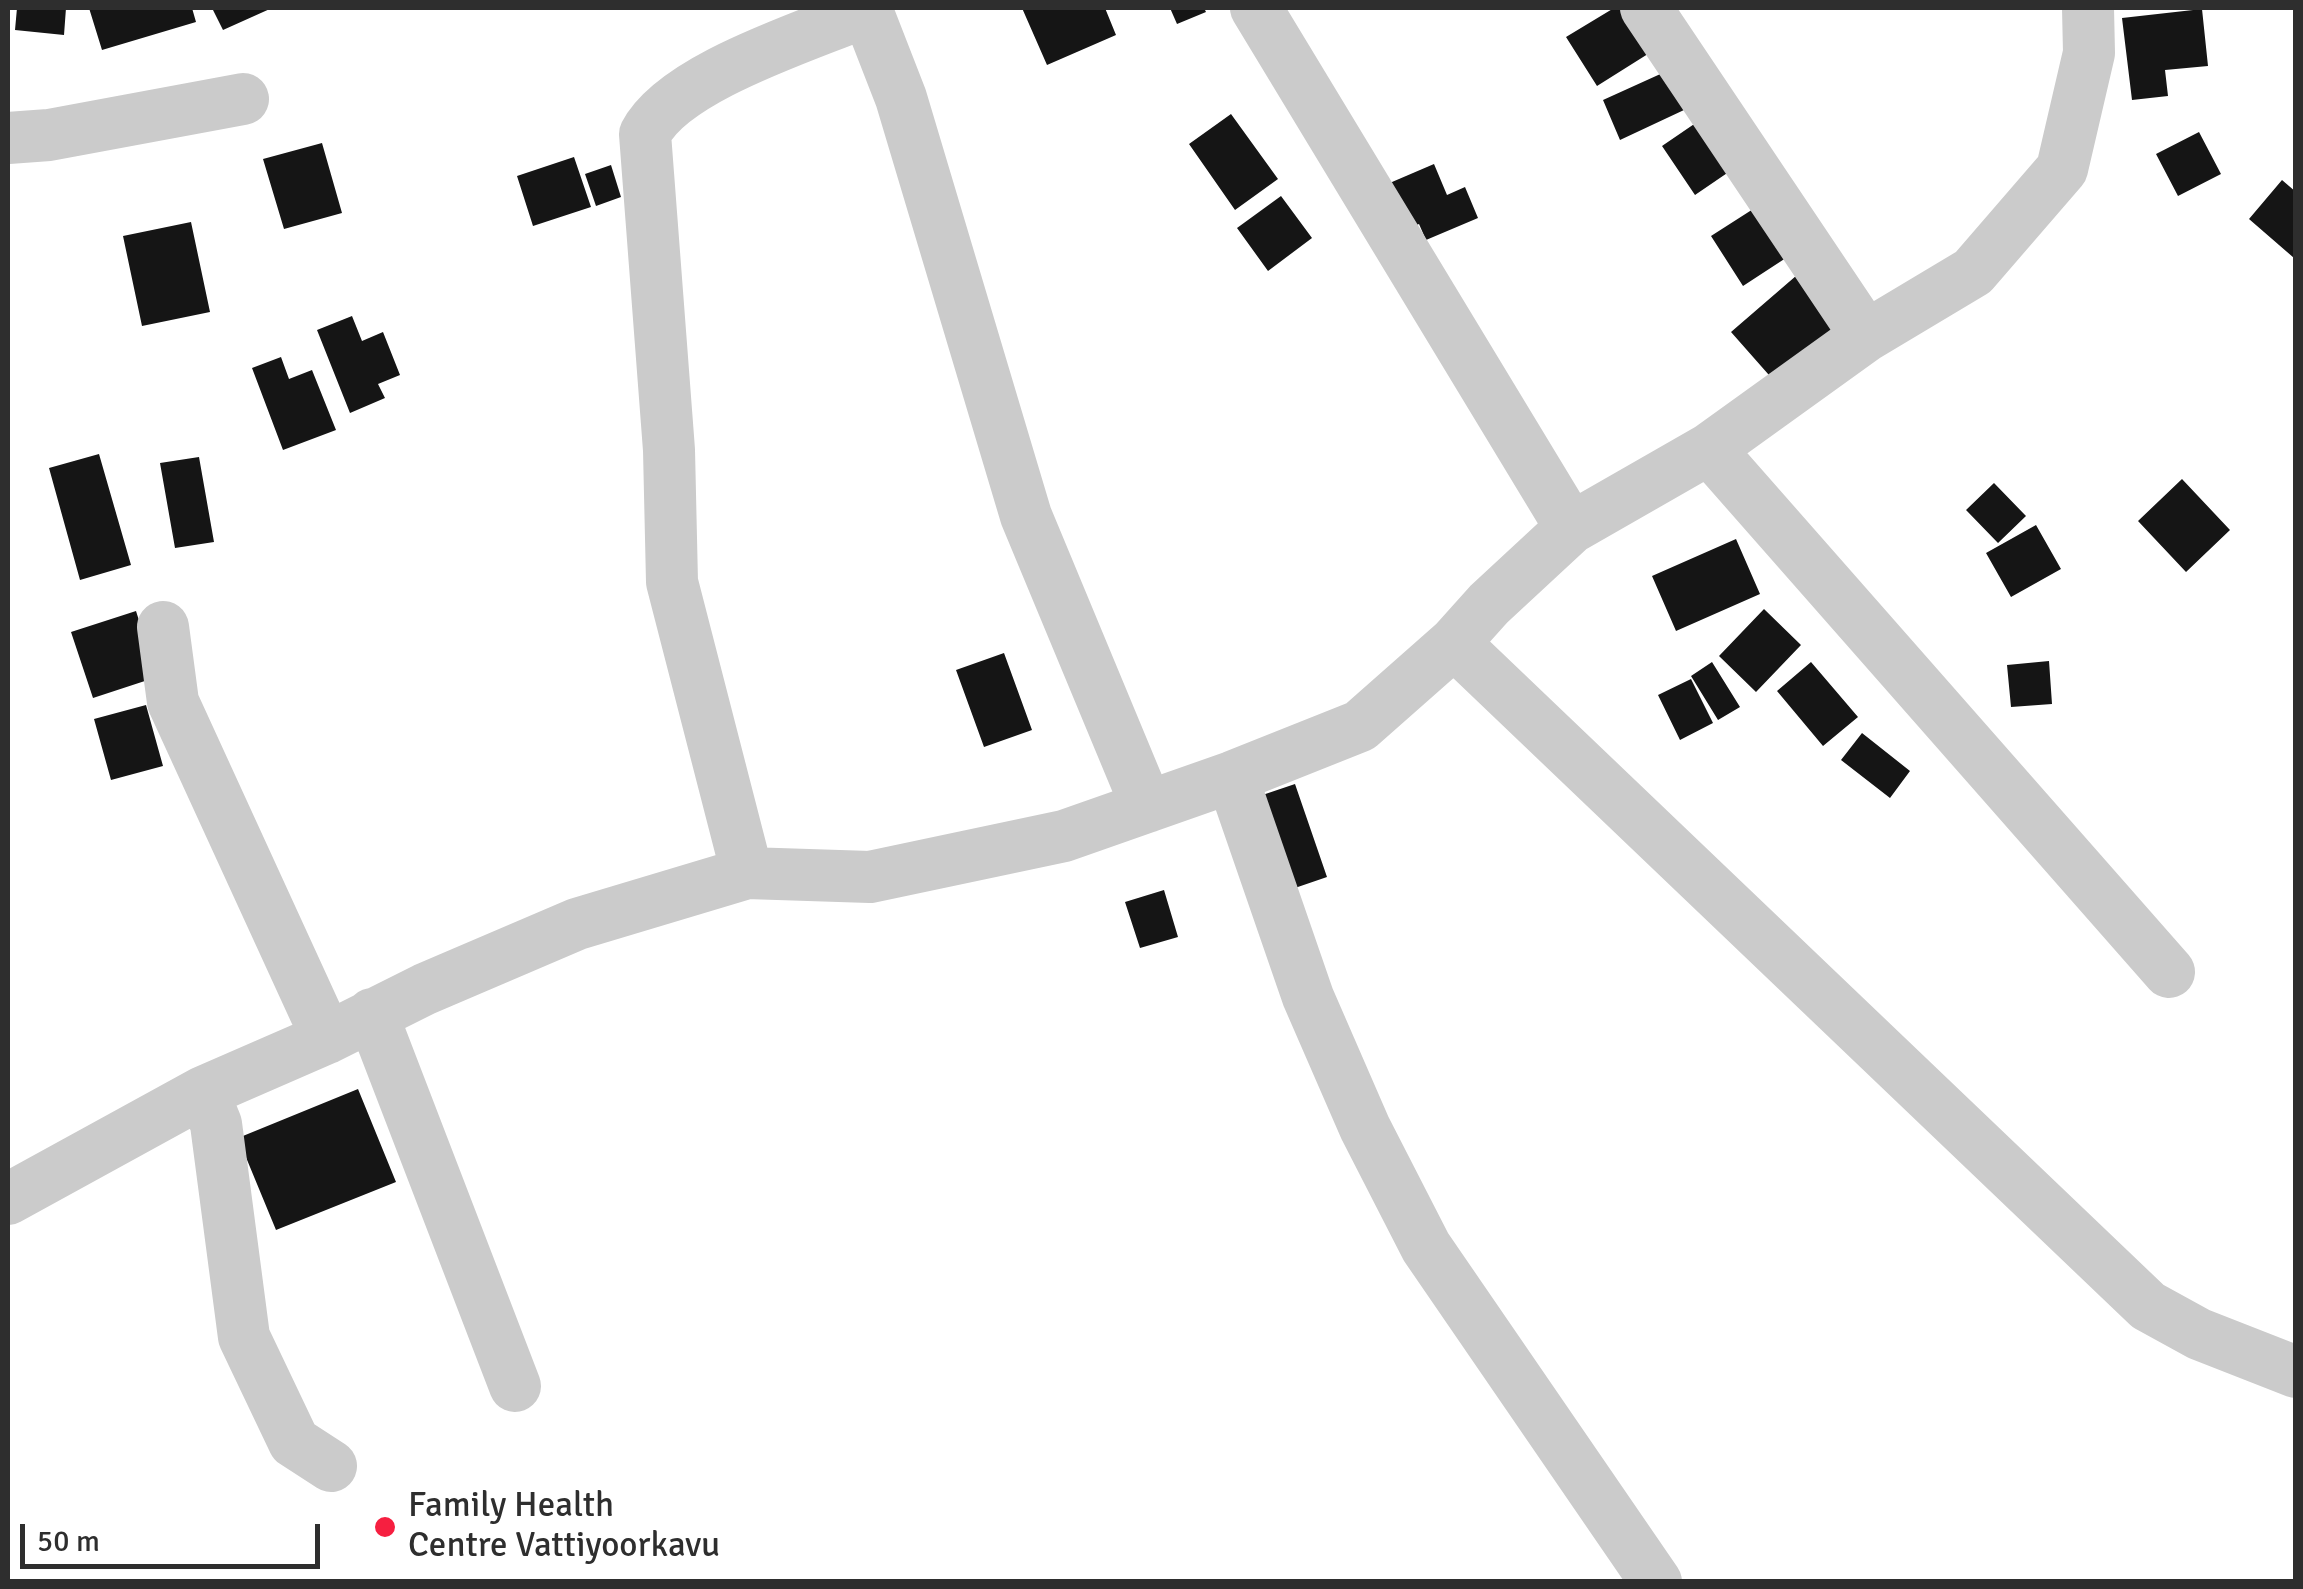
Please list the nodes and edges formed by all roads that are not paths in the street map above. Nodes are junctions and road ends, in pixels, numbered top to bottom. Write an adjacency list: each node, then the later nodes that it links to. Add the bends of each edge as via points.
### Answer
1 (1256, 8): 9 (street)
2 (1646, 8): 7 (street)
3 (2088, 8): 7 (street, via 2089,53 2062,170 1973,272)
4 (867, 9): 13 (street, via 902,98 1026,516); 14 (street, via 709,78 653,119 645,134 672,582)
5 (243, 99): 6 (street)
6 (8, 138)
7 (1866, 336): 8 (street)
8 (1710, 449): 9 (street); 15 (street)
9 (1571, 528): 11 (street)
10 (164, 627): 16 (street, via 173,702)
11 (1454, 642): 12 (street, via 1360,726); 19 (street, via 2148,1306)
12 (1232, 777): 13 (street); 22 (street, via 1308,998 1426,1247)
13 (1147, 807): 14 (street, via 1064,836 870,877)
14 (746, 873): 16 (street, via 576,924)
15 (2170, 972)
16 (349, 1026): 17 (street); 20 (street)
17 (203, 1092): 18 (street); 21 (street, via 216,1124 244,1337 294,1442)
18 (8, 1198)
19 (2296, 1372)
20 (514, 1386)
21 (331, 1466)
22 (1656, 1582)

